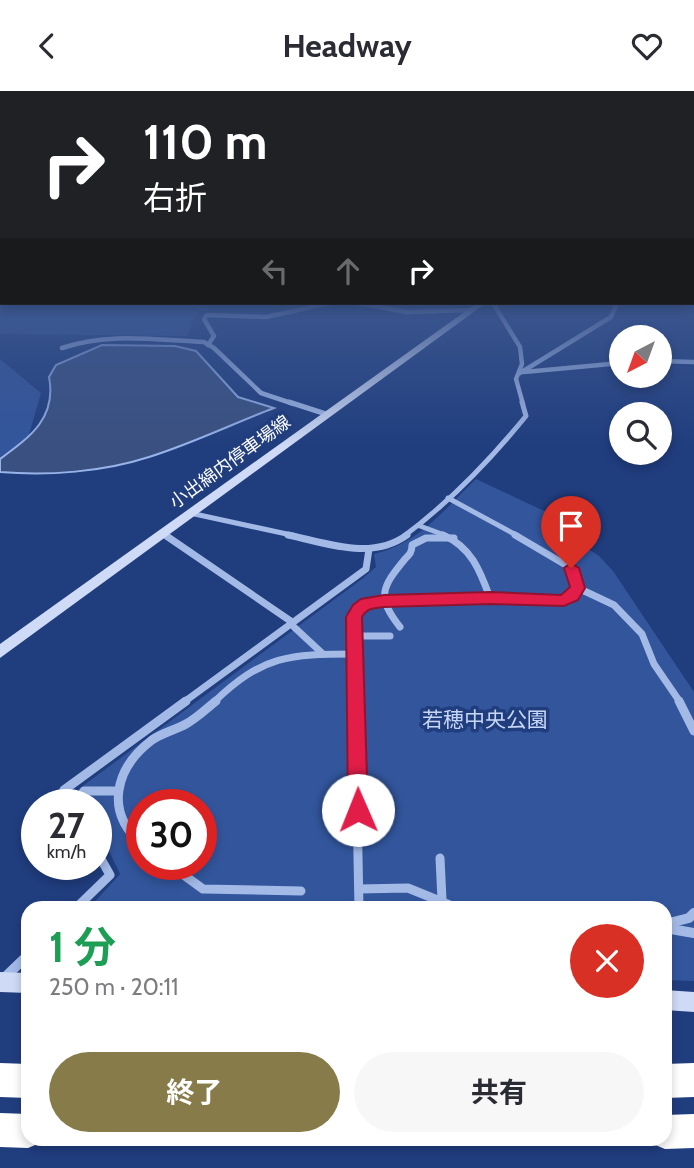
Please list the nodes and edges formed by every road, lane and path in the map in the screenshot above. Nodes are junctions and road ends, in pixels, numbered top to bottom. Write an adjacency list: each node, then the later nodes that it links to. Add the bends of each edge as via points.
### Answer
1 (210, 347): 9 (street, via 261,393)
2 (419, 347): 9 (main road, 小出綿内停車場線)
3 (520, 347): 8 (street)
4 (562, 347): 8 (street)
5 (672, 361): 6 (street)
6 (694, 362)
7 (609, 364): 8 (street)
8 (520, 373): 10 (street, via 516,379 526,416)
9 (326, 414): 11 (main road, 小出綿内停車場線)
10 (448, 498): 12 (street); 16 (street, via 554,556 571,568)
11 (190, 513): 13 (main road, 小出綿内停車場線); 15 (street, via 324,544)
12 (420, 526): 14 (street); 15 (street, via 398,541)
13 (163, 533): 19 (street); 23 (main road, 小出綿内停車場線)
14 (454, 538): 17 (street, via 471,552); 18 (street, via 426,538 412,545 412,551 388,577 382,591)
15 (369, 549): 19 (street, via 366,569)
16 (578, 588): 17 (street, via 564,600); 26 (street, via 614,605 642,634 654,664)
17 (490, 598): 18 (street)
18 (384, 601): 20 (street); 21 (street, via 359,609 354,617)
19 (293, 625): 24 (street); 27 (street)
20 (400, 627)
21 (355, 636): 22 (street); 25 (street)
22 (390, 636)
23 (0, 652)
24 (324, 654): 25 (street); 31 (street, via 286,656 233,682 184,728 151,740 127,765)
25 (355, 654): 36 (street)
26 (694, 731)
27 (86, 774): 28 (street); 29 (street)
28 (65, 789)
29 (84, 789)
30 (112, 791): 31 (street)
31 (116, 791): 32 (street, via 118,818)
32 (126, 831)
33 (440, 858): 38 (street)
34 (105, 880): 39 (street)
35 (191, 880): 37 (street, via 203,889)
36 (359, 889): 38 (street, via 408,888); 40 (street)
37 (301, 891)
38 (442, 900)
39 (83, 901)
40 (359, 901)
41 (694, 913): 42 (street)
42 (672, 924)
43 (672, 928): 44 (street)
44 (694, 933)
45 (21, 961): 46 (street)
46 (0, 982): 47 (main road)
47 (21, 983)
48 (672, 1000): 49 (main road)
49 (694, 1002)
50 (0, 1080): 52 (highway)
51 (694, 1080): 53 (highway)
52 (21, 1081)
53 (672, 1081)
54 (0, 1130): 55 (highway)
55 (21, 1131)
56 (694, 1131): 57 (highway)
57 (672, 1132)

